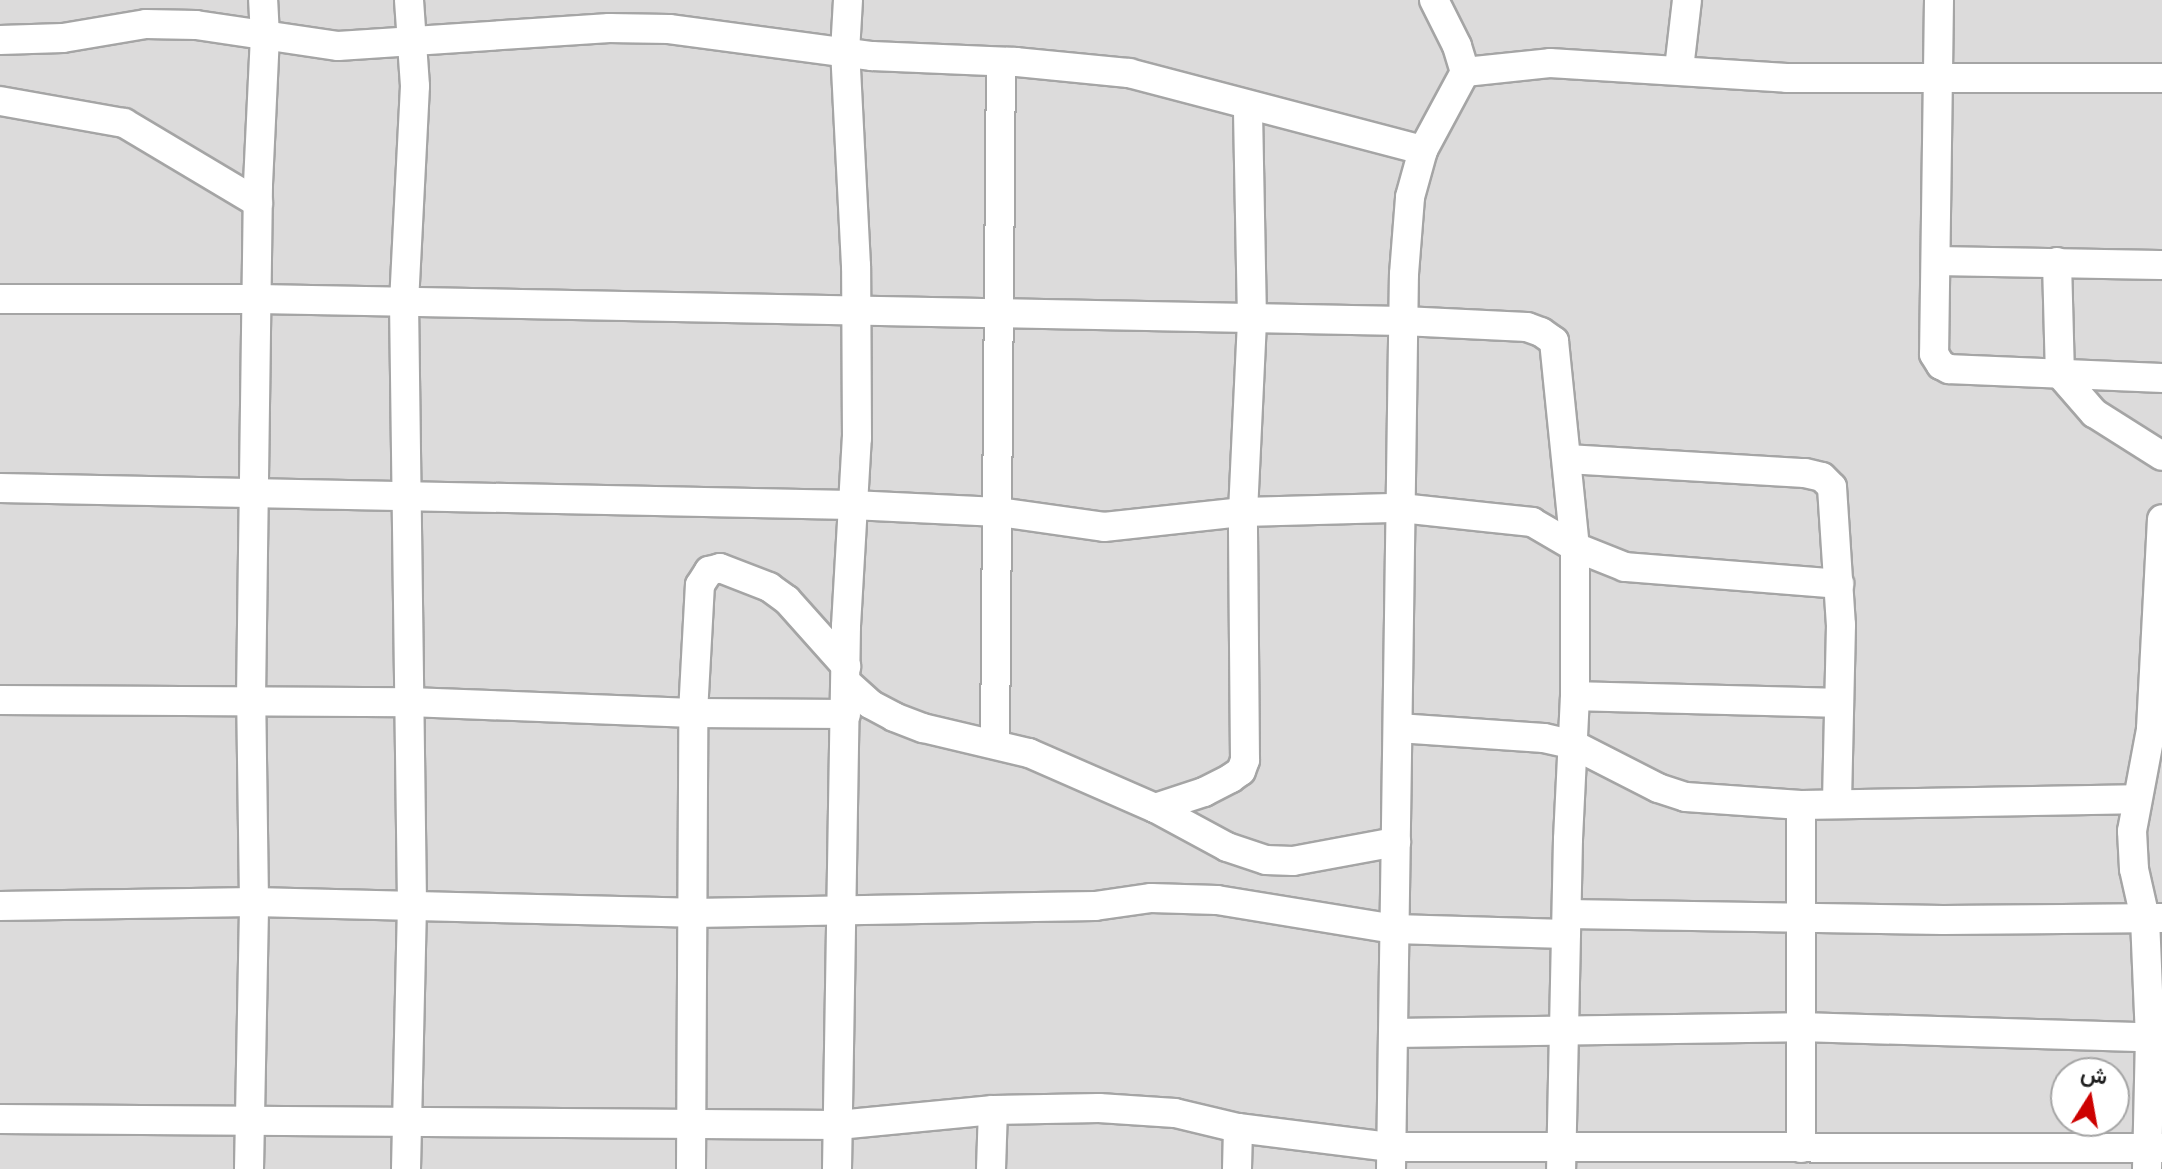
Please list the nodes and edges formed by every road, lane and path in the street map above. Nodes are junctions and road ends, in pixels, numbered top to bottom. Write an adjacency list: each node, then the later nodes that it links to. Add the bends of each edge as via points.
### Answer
1 (263, 0): 7 (street)
2 (409, 0): 9 (street)
3 (848, 0): 10 (street)
4 (1434, 0): 13 (street)
5 (1687, 0): 12 (street)
6 (1939, 0): 14 (street)
7 (265, 36): 8 (street, via 196,25 146,24 63,38); 9 (street, via 338,46); 19 (street)
8 (0, 40)
9 (413, 41): 10 (street, via 641,27); 25 (street)
10 (845, 52): 11 (street); 26 (street)
11 (1001, 62): 17 (street, via 1129,73); 27 (street)
12 (1679, 69): 13 (street, via 1550,63); 14 (street, via 1787,78)
13 (1465, 72): 18 (street)
14 (1938, 77): 15 (street); 20 (street)
15 (2162, 78)
16 (0, 101): 19 (street, via 124,123)
17 (1248, 105): 18 (street); 28 (street)
18 (1423, 150): 29 (street, via 1410,197)
19 (258, 203): 24 (street)
20 (1936, 261): 21 (street); 30 (street, via 1934,354 1941,365)
21 (2057, 262): 22 (street); 30 (street)
22 (2162, 265)
23 (0, 299): 24 (street)
24 (258, 299): 25 (street); 36 (street)
25 (404, 303): 26 (street); 35 (street)
26 (856, 313): 27 (street); 37 (street)
27 (1001, 315): 28 (street); 39 (street)
28 (1252, 320): 29 (street); 40 (street)
29 (1403, 321): 33 (street, via 1527,327 1554,341); 38 (street)
30 (2060, 374): 31 (street); 32 (street, via 2094,413)
31 (2162, 378)
32 (2162, 456)
33 (1567, 459): 43 (street); 44 (street, via 1822,477 1832,487)
34 (0, 488): 36 (street)
35 (406, 495): 36 (street); 37 (street); 50 (street)
36 (255, 496): 48 (street)
37 (852, 505): 39 (street); 46 (street)
38 (1401, 508): 40 (street); 43 (street, via 1532,522); 54 (street)
39 (999, 512): 40 (street, via 1104,527); 56 (street)
40 (1243, 512): 61 (street, via 1245,760 1241,771 1218,785)
41 (2162, 519): 42 (street)
42 (2162, 527): 45 (street)
43 (1575, 547): 44 (street, via 1625,567); 47 (street)
44 (1839, 584): 51 (street)
45 (2158, 614): 55 (street)
46 (846, 674): 52 (street, via 787,600 720,568 709,571 700,585); 53 (street); 56 (street, via 870,704 894,717)
47 (1575, 696): 51 (street); 57 (street)
48 (251, 699): 49 (street); 50 (street); 63 (street)
49 (0, 700)
50 (409, 702): 52 (street); 64 (street)
51 (1839, 703): 59 (street)
52 (693, 713): 53 (street); 67 (street)
53 (846, 714): 66 (street)
54 (1398, 728): 57 (street, via 1544,738); 62 (street)
55 (2156, 730): 58 (street)
56 (995, 744): 61 (street, via 1093,778)
57 (1574, 745): 60 (street, via 1686,797); 70 (street)
58 (2135, 799): 59 (street); 69 (street, via 2134,869)
59 (1837, 804): 60 (street)
60 (1801, 805): 68 (street)
61 (1155, 808): 62 (street, via 1227,847 1266,860 1293,861)
62 (1396, 842): 71 (street)
63 (254, 902): 64 (street); 65 (street); 77 (street)
64 (412, 904): 67 (street); 79 (street)
65 (0, 906)
66 (842, 911): 67 (street); 71 (street, via 1217,900); 81 (street)
67 (693, 913): 80 (street)
68 (1798, 917): 69 (street); 70 (street); 72 (street)
69 (2154, 918): 75 (street)
70 (1567, 924): 71 (street); 74 (street)
71 (1394, 929): 73 (street)
72 (1800, 1027): 74 (street); 75 (street); 83 (street)
73 (1393, 1033): 74 (street); 85 (street)
74 (1563, 1033): 86 (street)
75 (2156, 1038): 84 (street)
76 (993, 1110): 81 (street); 82 (street, via 1175,1113); 91 (street)
77 (250, 1118): 78 (street); 79 (street); 87 (street)
78 (0, 1119)
79 (409, 1119): 80 (street); 88 (street)
80 (692, 1124): 81 (street); 89 (street)
81 (838, 1125): 90 (street)
82 (1238, 1128): 85 (street); 92 (street)
83 (1801, 1148): 84 (street); 86 (street)
84 (2152, 1155)
85 (1391, 1158): 86 (street)
86 (1562, 1158)
87 (249, 1169)
88 (406, 1169)
89 (691, 1169)
90 (837, 1169)
91 (991, 1169)
92 (1237, 1169)

